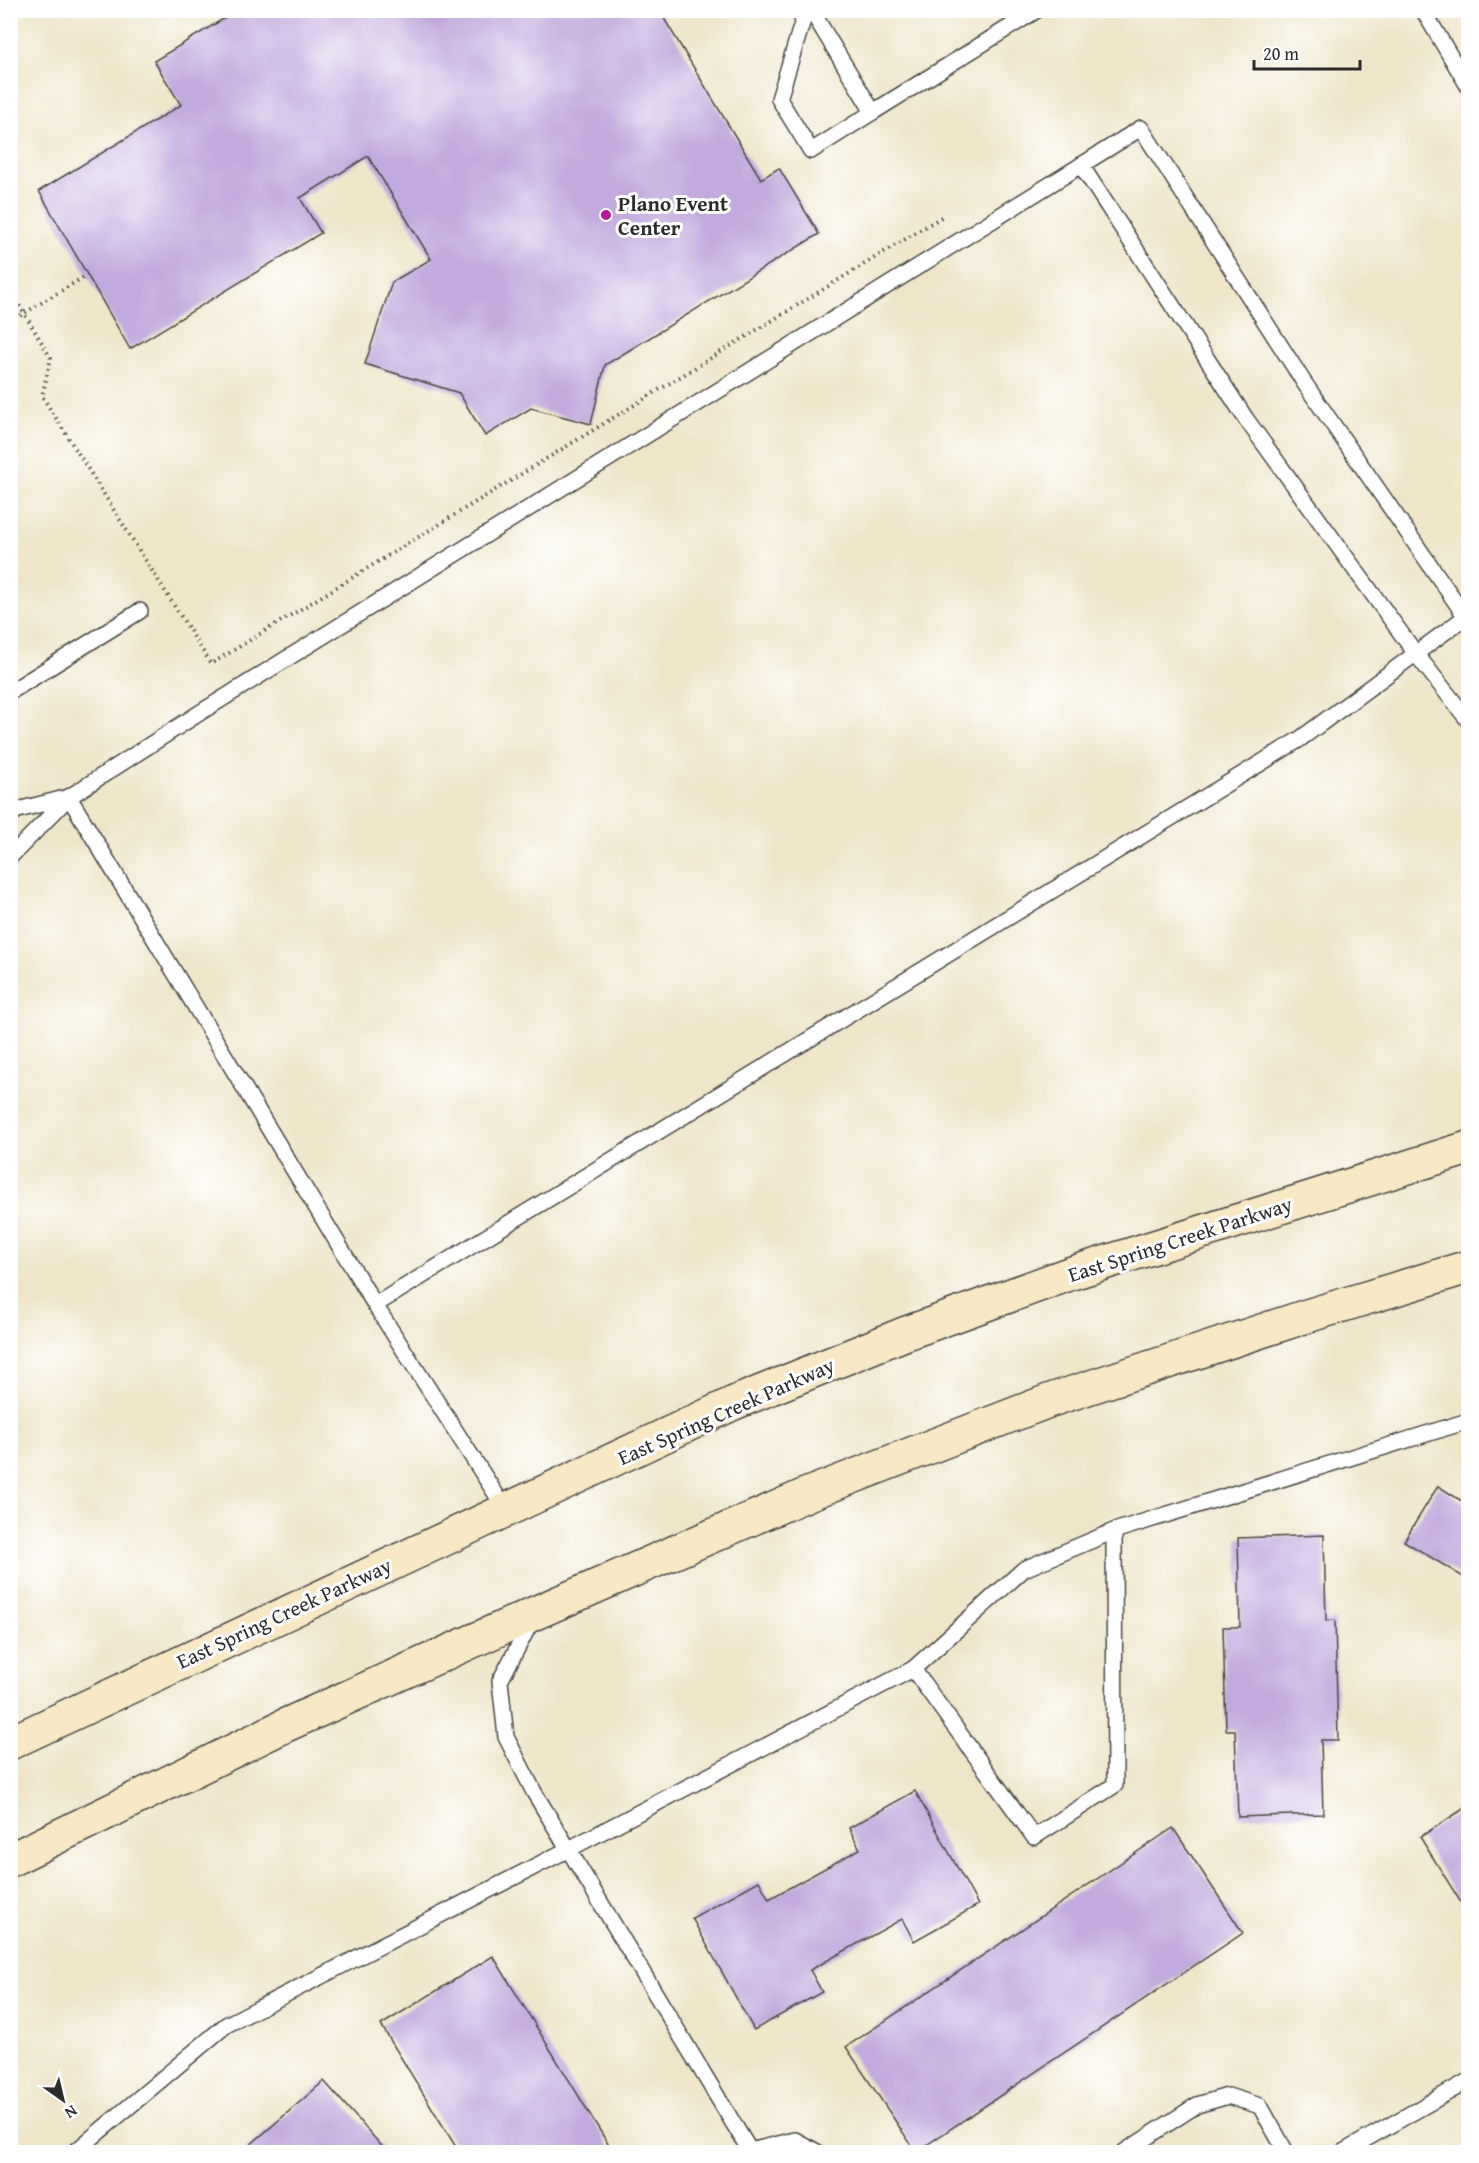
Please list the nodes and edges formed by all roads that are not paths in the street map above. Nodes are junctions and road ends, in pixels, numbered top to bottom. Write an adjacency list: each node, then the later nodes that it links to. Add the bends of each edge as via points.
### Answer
1 (809, 10): 5 (lane); 5 (lane, via 779,99 811,151)
2 (1037, 10): 5 (lane)
3 (1423, 10): 4 (lane)
4 (1468, 86)
5 (873, 112)
6 (1081, 165): 8 (lane, via 1140,128 1305,384); 9 (lane, via 1246,419); 12 (lane)
7 (140, 611): 10 (lane)
8 (1468, 617): 9 (lane)
9 (1416, 654): 11 (lane); 17 (lane, via 1300,739)
10 (10, 692)
11 (1468, 720)
12 (69, 797): 13 (lane); 14 (lane); 17 (lane)
13 (10, 815)
14 (10, 857)
15 (1468, 1148): 19 (main road, East Spring Creek Parkway, via 1069,1274 904,1334 734,1403)
16 (1468, 1266): 21 (main road, via 1051,1400 808,1494)
17 (375, 1305): 19 (lane)
18 (1468, 1421): 20 (lane)
19 (506, 1510): 23 (main road, East Spring Creek Parkway)
20 (1114, 1531): 22 (lane, via 1024,1569); 22 (lane, via 1115,1785 1034,1837)
21 (535, 1613): 24 (lane, via 500,1681 506,1737); 25 (main road, via 286,1725)
22 (913, 1669): 24 (lane)
23 (10, 1743)
24 (569, 1849): 27 (lane, via 226,2025); 28 (lane)
25 (10, 1860)
26 (1468, 2081): 32 (lane)
27 (75, 2152)
28 (750, 2152): 29 (lane, via 795,2139)
29 (817, 2152)
30 (1124, 2152): 31 (lane, via 1197,2105 1228,2096 1260,2106)
31 (1286, 2152)
32 (1344, 2152)

